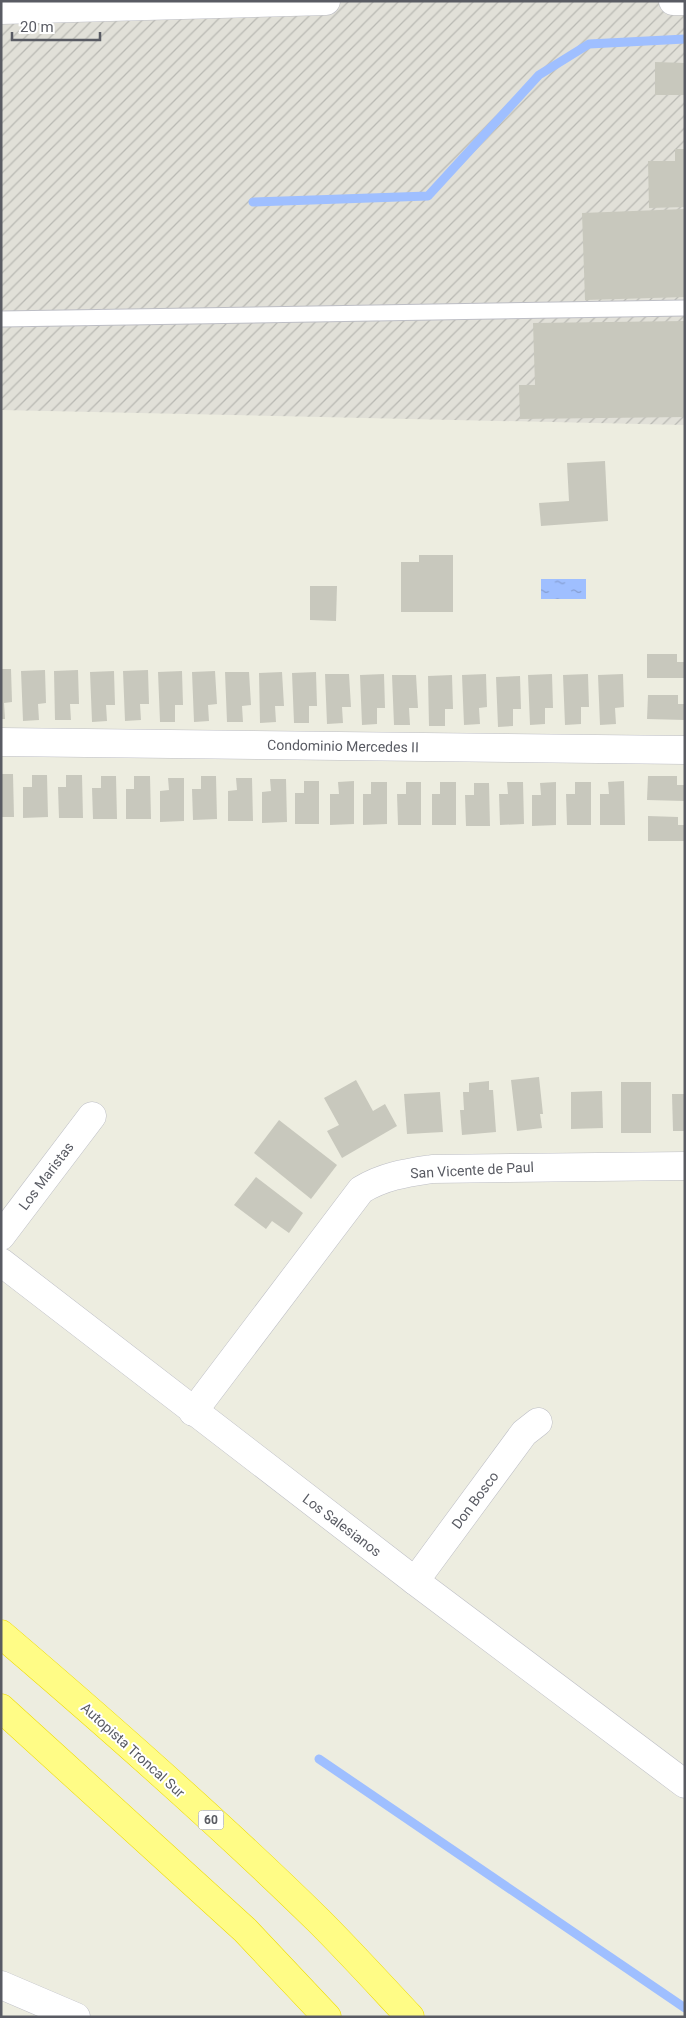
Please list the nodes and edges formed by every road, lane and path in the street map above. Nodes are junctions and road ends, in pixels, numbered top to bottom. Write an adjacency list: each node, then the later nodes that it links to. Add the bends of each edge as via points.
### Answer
1 (326, 1): 4 (street)
2 (673, 1): 3 (street)
3 (685, 2)
4 (1, 10)
5 (685, 308): 6 (lane)
6 (1, 319)
7 (1, 742): 8 (street, Condominio Mercedes II)
8 (685, 750)
9 (92, 1116): 11 (street, Los Maristas)
10 (685, 1166): 13 (street, San Vicente de Paul, via 432,1169 378,1180 361,1190)
11 (1, 1236)
12 (1, 1262): 13 (street, Los Salesianos)
13 (193, 1412): 15 (street, Los Salesianos)
14 (538, 1422): 15 (street, Don Bosco, via 524,1434)
15 (415, 1581): 18 (street, Los Salesianos)
16 (1, 1634): 22 (highway, Autopista Troncal Sur / 60, via 97,1716 249,1855 320,1922)
17 (1, 1708): 21 (highway, via 246,1930)
18 (685, 1784)
19 (1, 1985): 20 (street)
20 (76, 2017)
21 (327, 2017)
22 (410, 2017)

